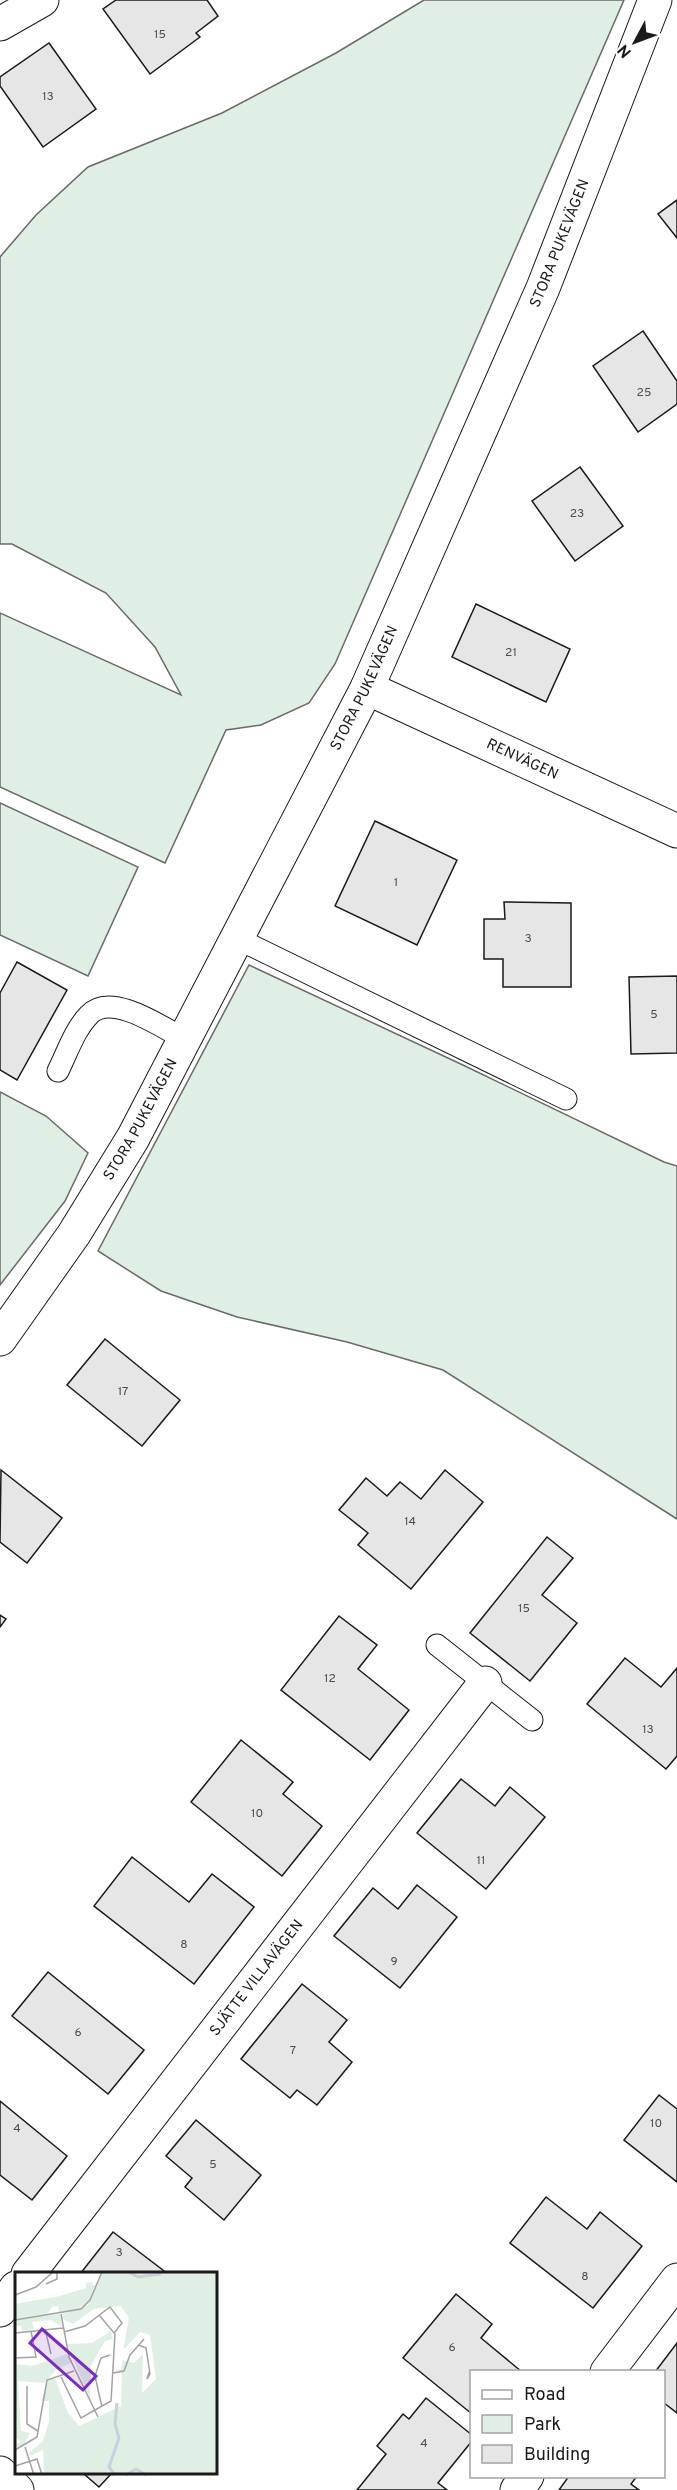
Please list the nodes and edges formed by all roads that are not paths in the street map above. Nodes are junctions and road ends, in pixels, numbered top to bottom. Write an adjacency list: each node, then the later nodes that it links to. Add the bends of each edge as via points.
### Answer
1 (42, 0): 3 (street)
2 (655, 0): 4 (street, STORA PUKEVÄGEN, via 543,288)
3 (0, 24)
4 (367, 688): 5 (street, RENVÄGEN); 6 (street, STORA PUKEVÄGEN)
5 (677, 831)
6 (238, 939): 7 (street, STORA PUKEVÄGEN); 9 (lane)
7 (186, 1040): 8 (lane, via 121,1007 98,1008 84,1021); 10 (street, STORA PUKEVÄGEN, via 133,1138 74,1234)
8 (58, 1071)
9 (566, 1099)
10 (0, 1339)
11 (437, 1645): 12 (lane)
12 (485, 1683): 13 (lane); 14 (street, SJÄTTE VILLAVÄGEN)
13 (532, 1720)
14 (30, 2272)
15 (677, 2280): 18 (street)
16 (15, 2289): 17 (street)
17 (0, 2310)
18 (609, 2370)
19 (0, 2473): 20 (street)
20 (17, 2490)

